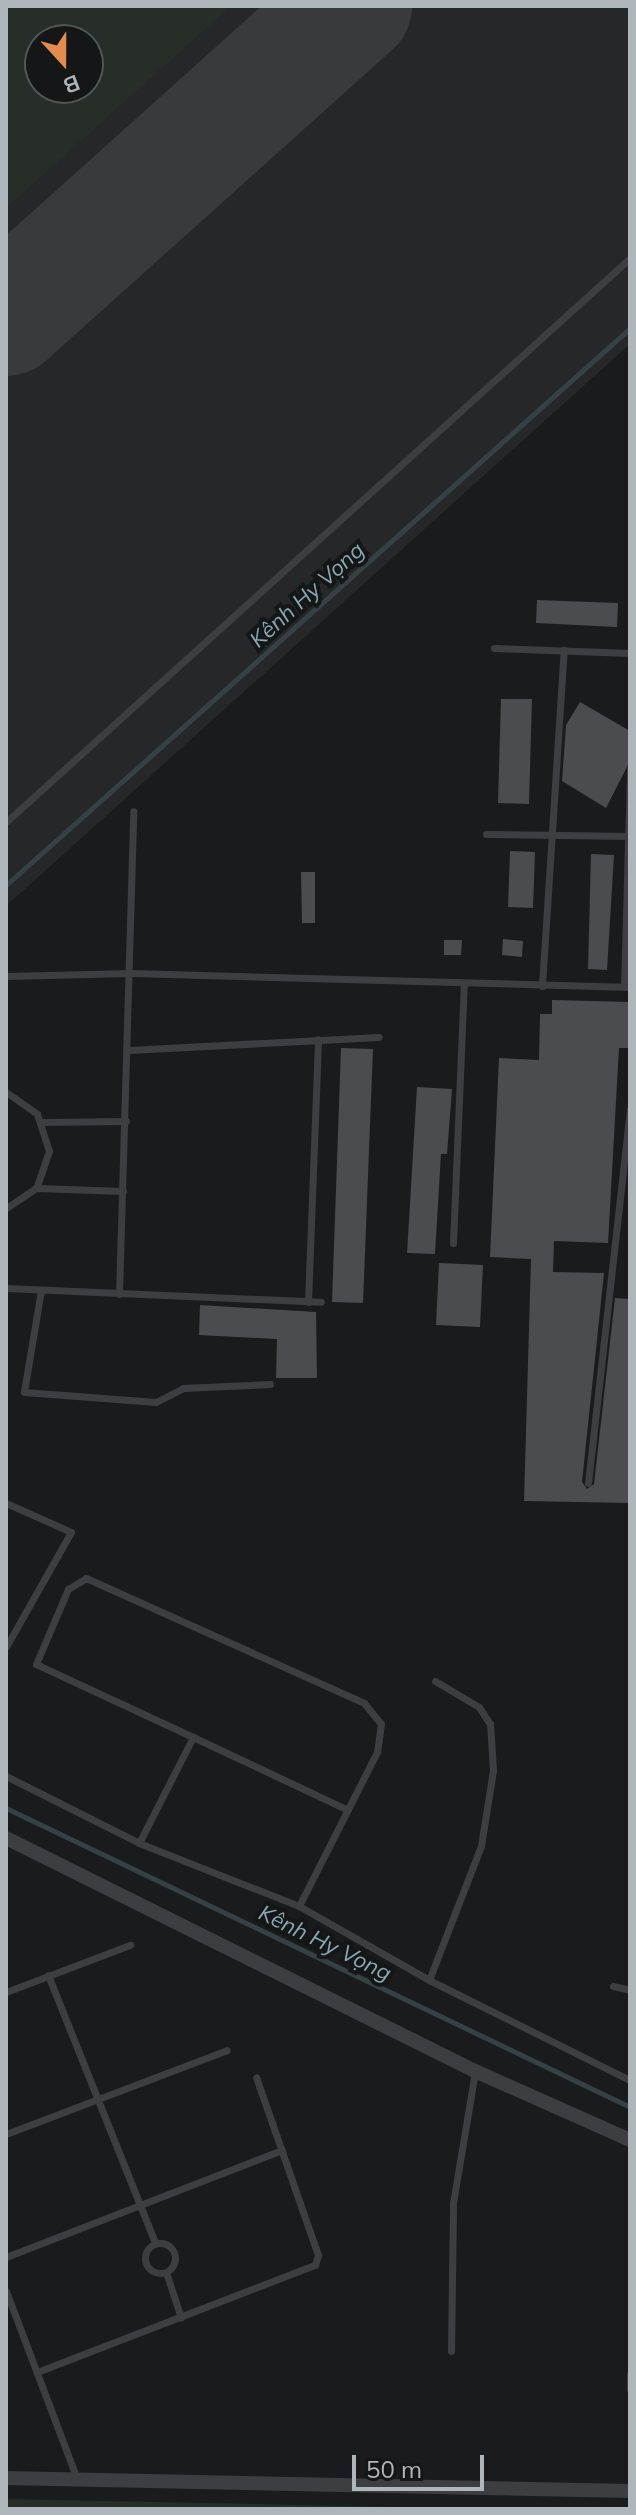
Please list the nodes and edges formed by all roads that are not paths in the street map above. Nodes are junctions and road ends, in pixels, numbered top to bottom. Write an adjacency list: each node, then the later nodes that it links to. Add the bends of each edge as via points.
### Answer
1 (630, 258): 7 (lane)
2 (494, 648): 3 (lane)
3 (564, 650): 4 (lane); 9 (lane)
4 (630, 653)
5 (630, 767): 10 (lane)
6 (133, 811): 11 (lane)
7 (6, 822)
8 (486, 834): 9 (lane)
9 (552, 835): 10 (lane); 14 (lane)
10 (629, 836): 15 (lane)
11 (132, 973): 12 (lane); 13 (lane); 18 (lane)
12 (6, 976)
13 (464, 983): 14 (lane); 26 (lane)
14 (542, 986): 15 (lane)
15 (627, 987)
16 (379, 1037): 17 (lane)
17 (318, 1039): 18 (lane); 30 (lane)
18 (129, 1050): 21 (lane)
19 (6, 1092): 22 (lane, via 23,1100)
20 (630, 1109): 33 (lane)
21 (126, 1121): 22 (lane); 24 (lane)
22 (42, 1122): 23 (lane, via 49,1151)
23 (36, 1188): 24 (lane); 25 (lane)
24 (123, 1191): 29 (lane)
25 (6, 1208)
26 (453, 1243)
27 (6, 1288): 28 (lane)
28 (41, 1290): 29 (lane); 32 (lane, via 24,1392 156,1402 183,1388)
29 (119, 1294): 30 (lane)
30 (308, 1302): 31 (lane)
31 (321, 1302)
32 (270, 1384)
33 (588, 1483)
34 (6, 1503): 35 (lane, via 71,1532)
35 (6, 1647)
36 (435, 1681): 45 (lane, via 479,1707 490,1724 493,1770 481,1846)
37 (193, 1737): 39 (lane); 39 (lane, via 36,1664 68,1589 86,1578 364,1703 381,1724 377,1752); 41 (lane)
38 (6, 1776): 41 (lane)
39 (348, 1810): 42 (lane)
40 (6, 1838): 50 (street)
41 (139, 1843): 42 (lane)
42 (299, 1906): 45 (lane)
43 (130, 1945): 44 (lane)
44 (48, 1975): 48 (lane); 53 (lane)
45 (429, 1980): 52 (lane)
46 (613, 1986): 47 (lane)
47 (630, 1990)
48 (6, 1992)
49 (227, 2050): 53 (lane)
50 (475, 2071): 55 (street); 63 (lane, via 453,2203)
51 (256, 2077): 56 (lane)
52 (630, 2080)
53 (96, 2100): 54 (lane); 57 (lane)
54 (6, 2134)
55 (630, 2140)
56 (282, 2150): 57 (lane); 62 (lane, via 318,2255 315,2265)
57 (139, 2207): 58 (lane); 59 (lane)
58 (155, 2243): 60 (lane, via 171,2246 176,2255); 60 (lane, via 146,2252 146,2263 152,2271)
59 (6, 2257)
60 (166, 2272): 62 (lane)
61 (6, 2291): 64 (lane)
62 (181, 2318): 64 (lane)
63 (451, 2351)
64 (37, 2372): 68 (lane)
65 (630, 2374): 66 (lane)
66 (630, 2389)
67 (6, 2478): 68 (street)
68 (77, 2479): 69 (street)
69 (630, 2491)

